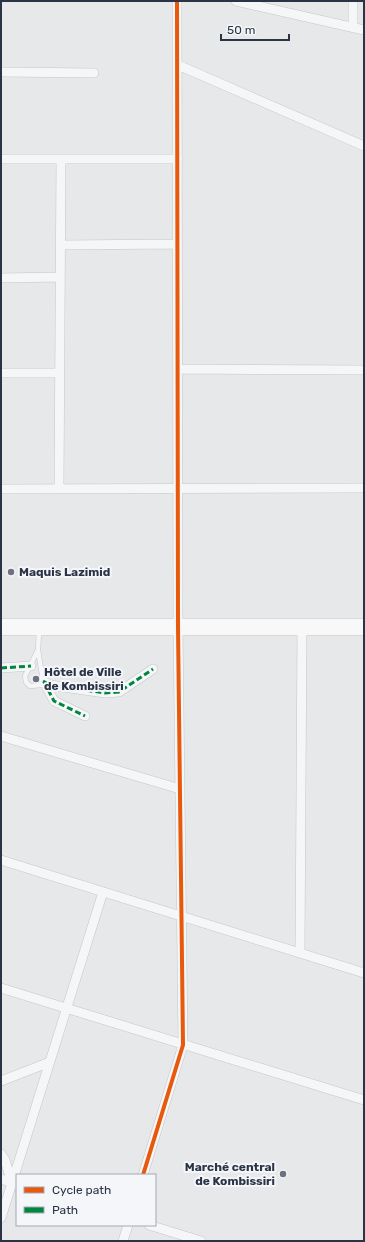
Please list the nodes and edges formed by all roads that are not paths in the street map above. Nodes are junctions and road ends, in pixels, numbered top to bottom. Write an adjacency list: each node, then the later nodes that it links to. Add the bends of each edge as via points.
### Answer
1 (178, 1): 7 (street)
2 (236, 1): 4 (street)
3 (353, 1): 5 (street)
4 (268, 5): 5 (street)
5 (353, 28): 6 (street)
6 (364, 30)
7 (178, 65): 10 (street); 11 (street)
8 (1, 72): 9 (street)
9 (94, 73)
10 (364, 146)
11 (178, 158): 13 (street); 14 (street)
12 (1, 159): 13 (street)
13 (61, 159): 15 (street)
14 (178, 244): 15 (street); 18 (street)
15 (60, 245): 16 (street)
16 (60, 277): 17 (street); 21 (street)
17 (1, 278)
18 (178, 369): 19 (street); 24 (street)
19 (364, 370)
20 (1, 372): 21 (street)
21 (59, 373): 23 (street)
22 (1, 488): 23 (street)
23 (59, 488): 24 (street)
24 (178, 488): 25 (street); 27 (street)
25 (364, 488)
26 (40, 627): 27 (highway); 30 (highway); 31 (lane)
27 (178, 627): 28 (highway); 38 (street)
28 (302, 627): 29 (highway); 42 (street)
29 (364, 627)
30 (1, 628)
31 (38, 650): 32 (lane); 35 (lane)
32 (31, 666): 33 (street); 35 (lane, via 26,682 30,686 37,686)
33 (1, 668)
34 (153, 669): 35 (street, via 119,692 111,693 50,686)
35 (43, 681): 36 (street, via 54,701)
36 (85, 716)
37 (1, 736): 38 (street)
38 (180, 789): 41 (street)
39 (1, 860): 40 (street)
40 (103, 892): 41 (street); 45 (street)
41 (181, 916): 42 (street); 46 (street)
42 (300, 953): 43 (street)
43 (364, 973)
44 (1, 988): 45 (street)
45 (66, 1009): 46 (street); 47 (street)
46 (183, 1045): 49 (street); 52 (street)
47 (50, 1062): 48 (street); 51 (street)
48 (1, 1081)
49 (364, 1100)
50 (1, 1154): 54 (street)
51 (18, 1174)
52 (143, 1174)
53 (1, 1179): 54 (street)
54 (15, 1183): 55 (street)
55 (1, 1218)
56 (128, 1226): 58 (street)
57 (152, 1226): 59 (street)
58 (123, 1241)
59 (201, 1241)

